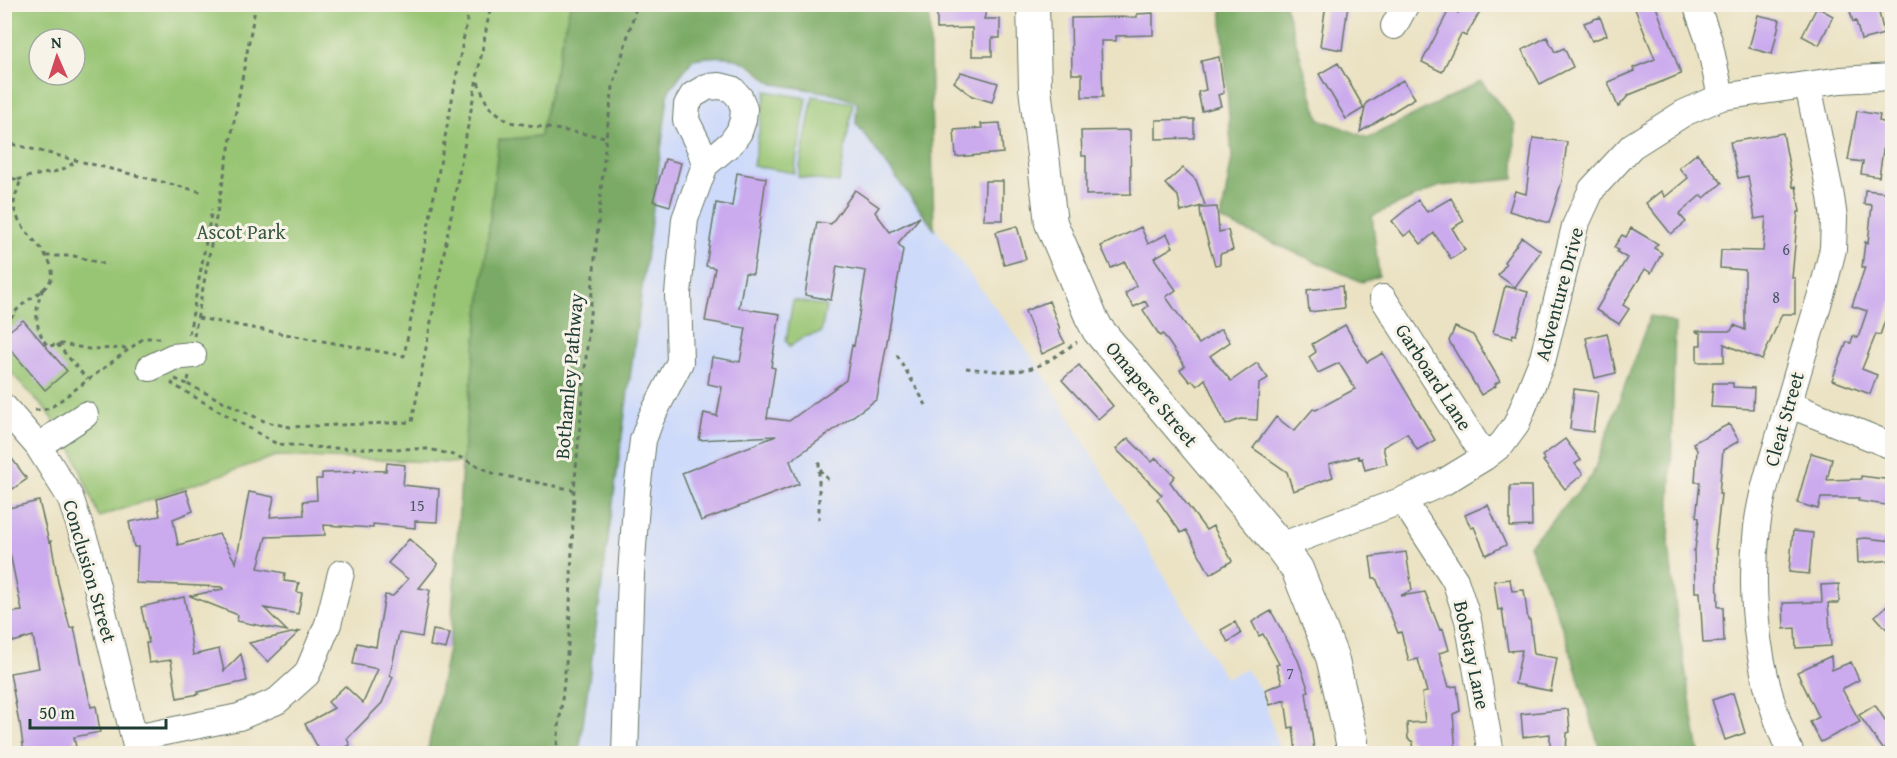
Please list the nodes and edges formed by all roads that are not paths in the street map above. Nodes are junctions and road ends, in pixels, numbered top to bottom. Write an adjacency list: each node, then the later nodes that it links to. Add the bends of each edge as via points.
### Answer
1 (1033, 4): 17 (main road, Omapere Street, via 1035,88 1051,223 1091,317)
2 (1696, 4): 5 (street, via 1709,41)
3 (1893, 77): 4 (street, Adventure Drive)
4 (1808, 85): 5 (street, Adventure Drive); 10 (street, Cleat Street, via 1831,197 1833,249)
5 (1720, 97): 15 (street, Adventure Drive, via 1684,112 1632,146 1592,189 1575,226 1544,358 1516,425 1502,444)
6 (705, 165): 20 (street, via 685,219 678,294 680,362 643,440 631,574)
7 (1383, 298): 15 (street, Garboard Lane)
8 (192, 348): 9 (street, via 173,357)
9 (161, 372)
10 (1788, 404): 14 (street); 23 (street, Cleat Street, via 1765,487 1754,569 1758,645 1767,686)
11 (4, 407): 13 (street, Conclusion Street)
12 (85, 415): 13 (street)
13 (38, 446): 19 (street, Conclusion Street, via 70,497 88,550)
14 (1893, 446)
15 (1485, 457): 16 (street, Adventure Drive, via 1444,482)
16 (1403, 500): 17 (street, Adventure Drive); 22 (street, Bobstay Lane, via 1455,580 1468,620)
17 (1280, 546): 21 (main road, Omapere Street, via 1297,569 1332,657)
18 (341, 573): 19 (street, via 328,624 307,675 277,701 239,717)
19 (136, 746)
20 (625, 753)
21 (1352, 753)
22 (1491, 753)
23 (1791, 753)

